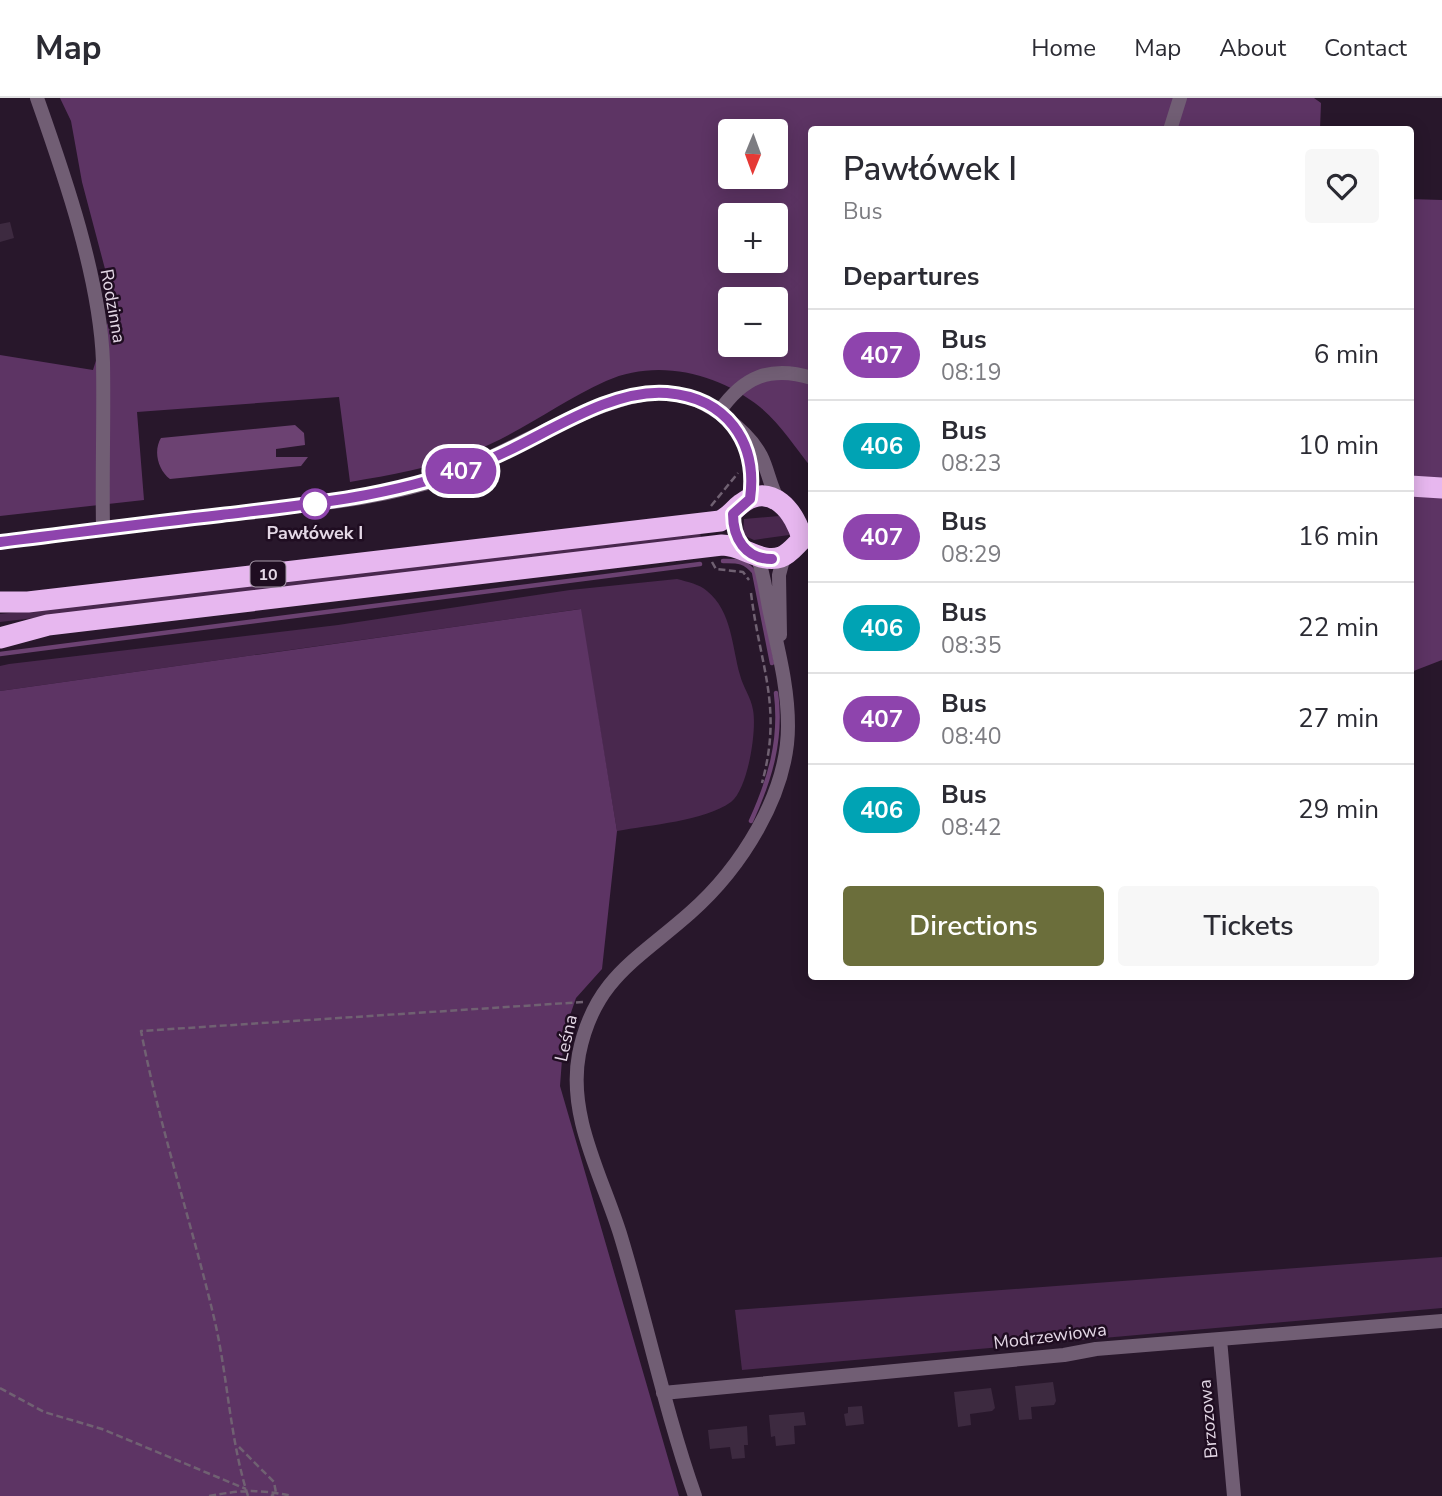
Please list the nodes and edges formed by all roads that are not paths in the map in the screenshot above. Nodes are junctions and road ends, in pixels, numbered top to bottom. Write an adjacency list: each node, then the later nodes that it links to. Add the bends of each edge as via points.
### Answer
1 (37, 98): 13 (street, Rodzinna, via 61,166 93,297 103,361)
2 (1180, 98): 3 (street)
3 (1171, 126)
4 (808, 377): 5 (street, via 781,371 763,373 748,380)
5 (719, 412): 6 (street); 13 (street, via 678,394 640,394 587,413 489,460 412,487 326,503)
6 (743, 437): 9 (street, via 752,475); 10 (street, via 761,457)
7 (1414, 486): 8 (highway)
8 (1442, 488)
9 (750, 499): 10 (highway, via 763,496); 12 (highway, 10)
10 (784, 505): 11 (highway); 14 (highway)
11 (808, 511)
12 (733, 514): 16 (highway, via 735,535); 18 (highway, 10, via 720,521 688,525)
13 (103, 528): 15 (street)
14 (807, 536): 17 (highway)
15 (0, 542)
16 (750, 552): 17 (highway, 10, via 766,559); 19 (highway, 10, via 722,545 48,625); 20 (street, Leśna, via 765,575)
17 (784, 556): 20 (street, Leśna, via 779,575)
18 (0, 602)
19 (0, 638)
20 (779, 643): 23 (street, Leśna, via 788,728 785,758 759,823 713,890 627,965 596,1001 579,1056 580,1116 621,1236)
21 (1442, 1321): 22 (street, Modrzewiowa)
22 (1220, 1339): 23 (street, Modrzewiowa); 25 (street, Brzozowa)
23 (663, 1393): 24 (street, Leśna)
24 (695, 1496)
25 (1234, 1496)

